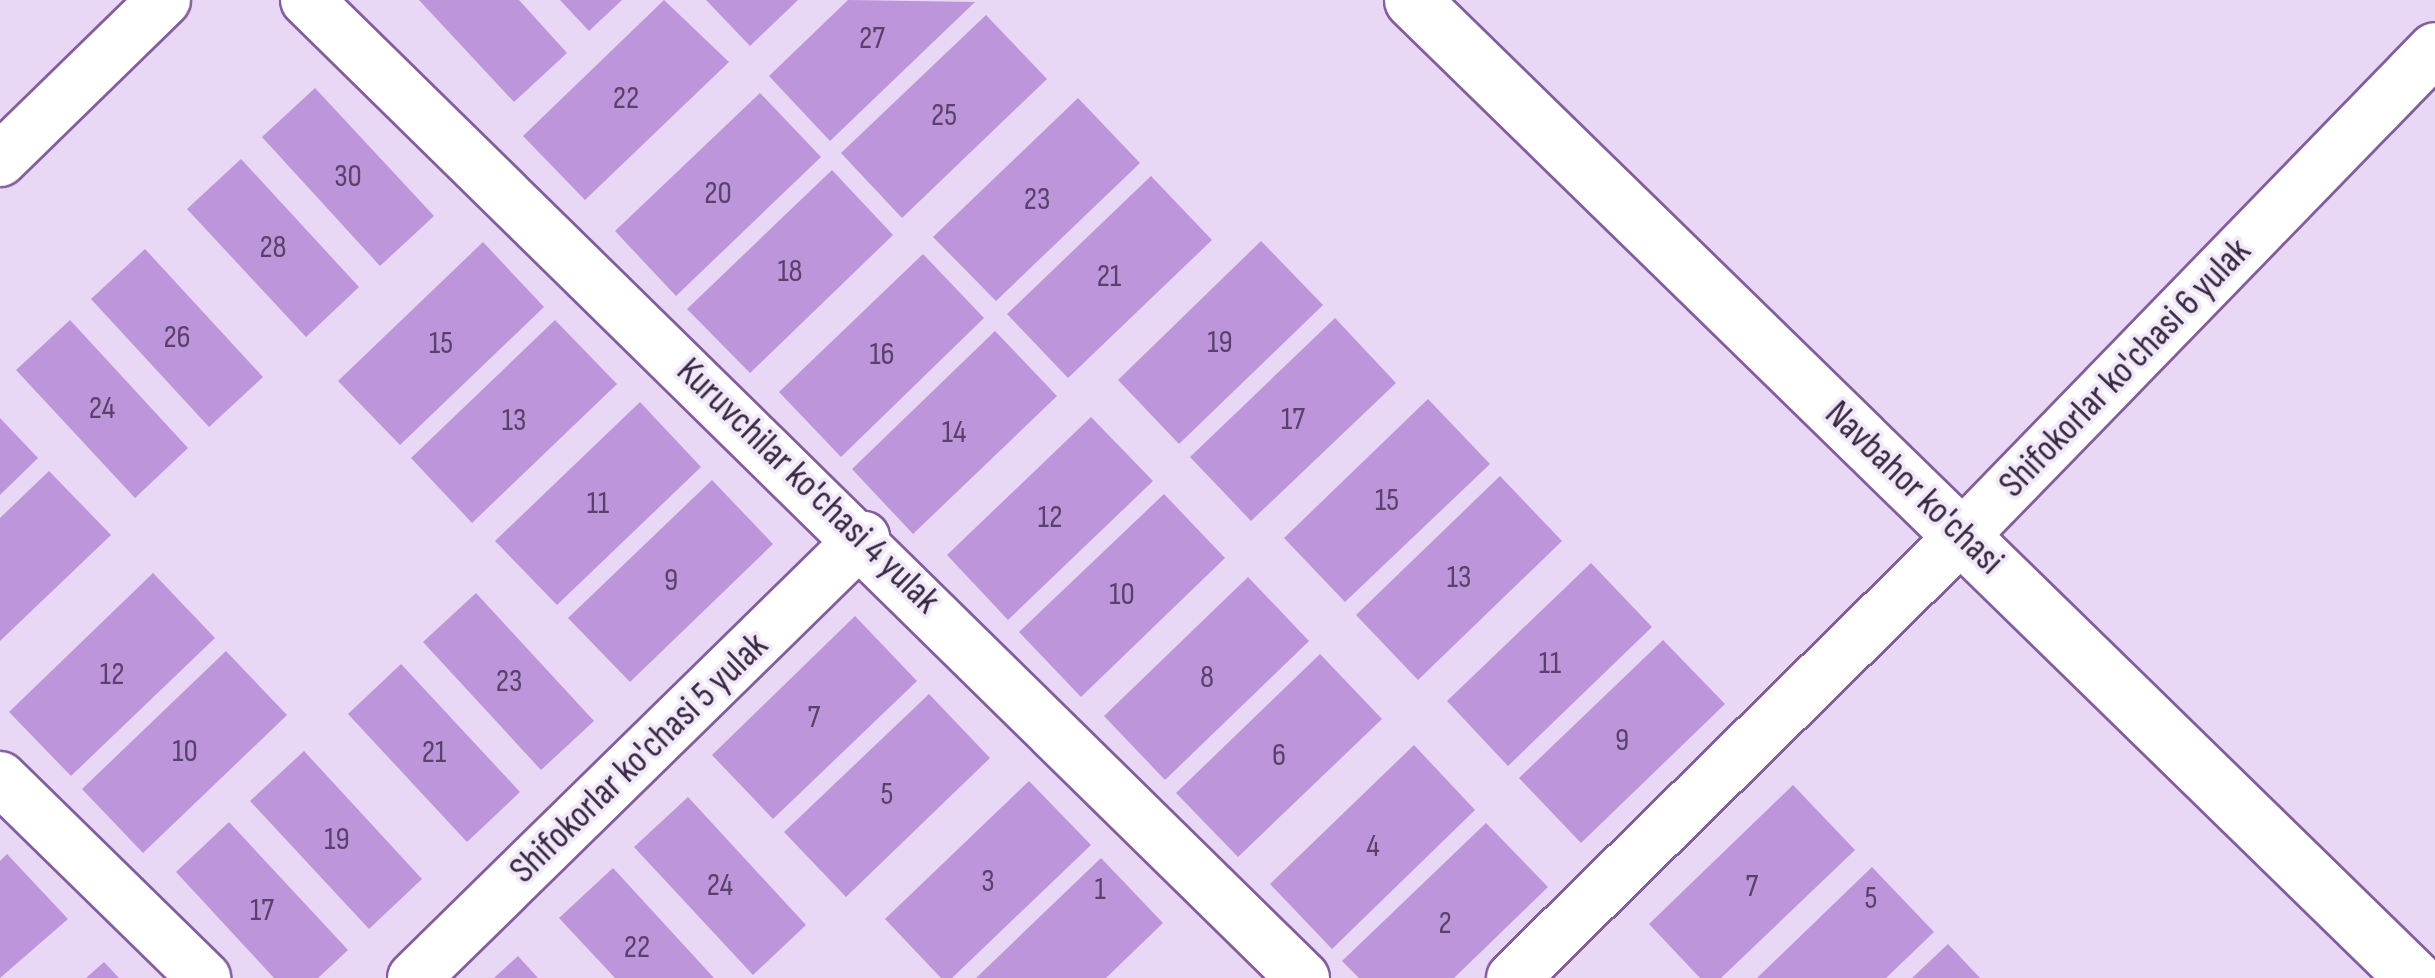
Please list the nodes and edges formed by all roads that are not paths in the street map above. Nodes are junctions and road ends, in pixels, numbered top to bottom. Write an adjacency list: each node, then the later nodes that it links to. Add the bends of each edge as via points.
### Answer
1 (164, 0): 5 (street)
2 (306, 0): 7 (street, Kuruvchilar ko'chasi 4 yulak)
3 (1412, 0): 6 (main road, Navbahor ko'chasi)
4 (2435, 49): 6 (street, Shifokorlar ko'chasi 6 yulak)
5 (0, 160)
6 (1962, 536): 12 (street, Shifokorlar ko'chasi 6 yulak); 13 (main road, Navbahor ko'chasi)
7 (863, 538): 10 (street, Shifokorlar ko'chasi 5 yulak); 11 (street, Kuruvchilar ko'chasi 4 yulak)
8 (0, 778): 9 (street)
9 (204, 978)
10 (414, 978)
11 (1303, 978)
12 (1513, 978)
13 (2414, 978)

